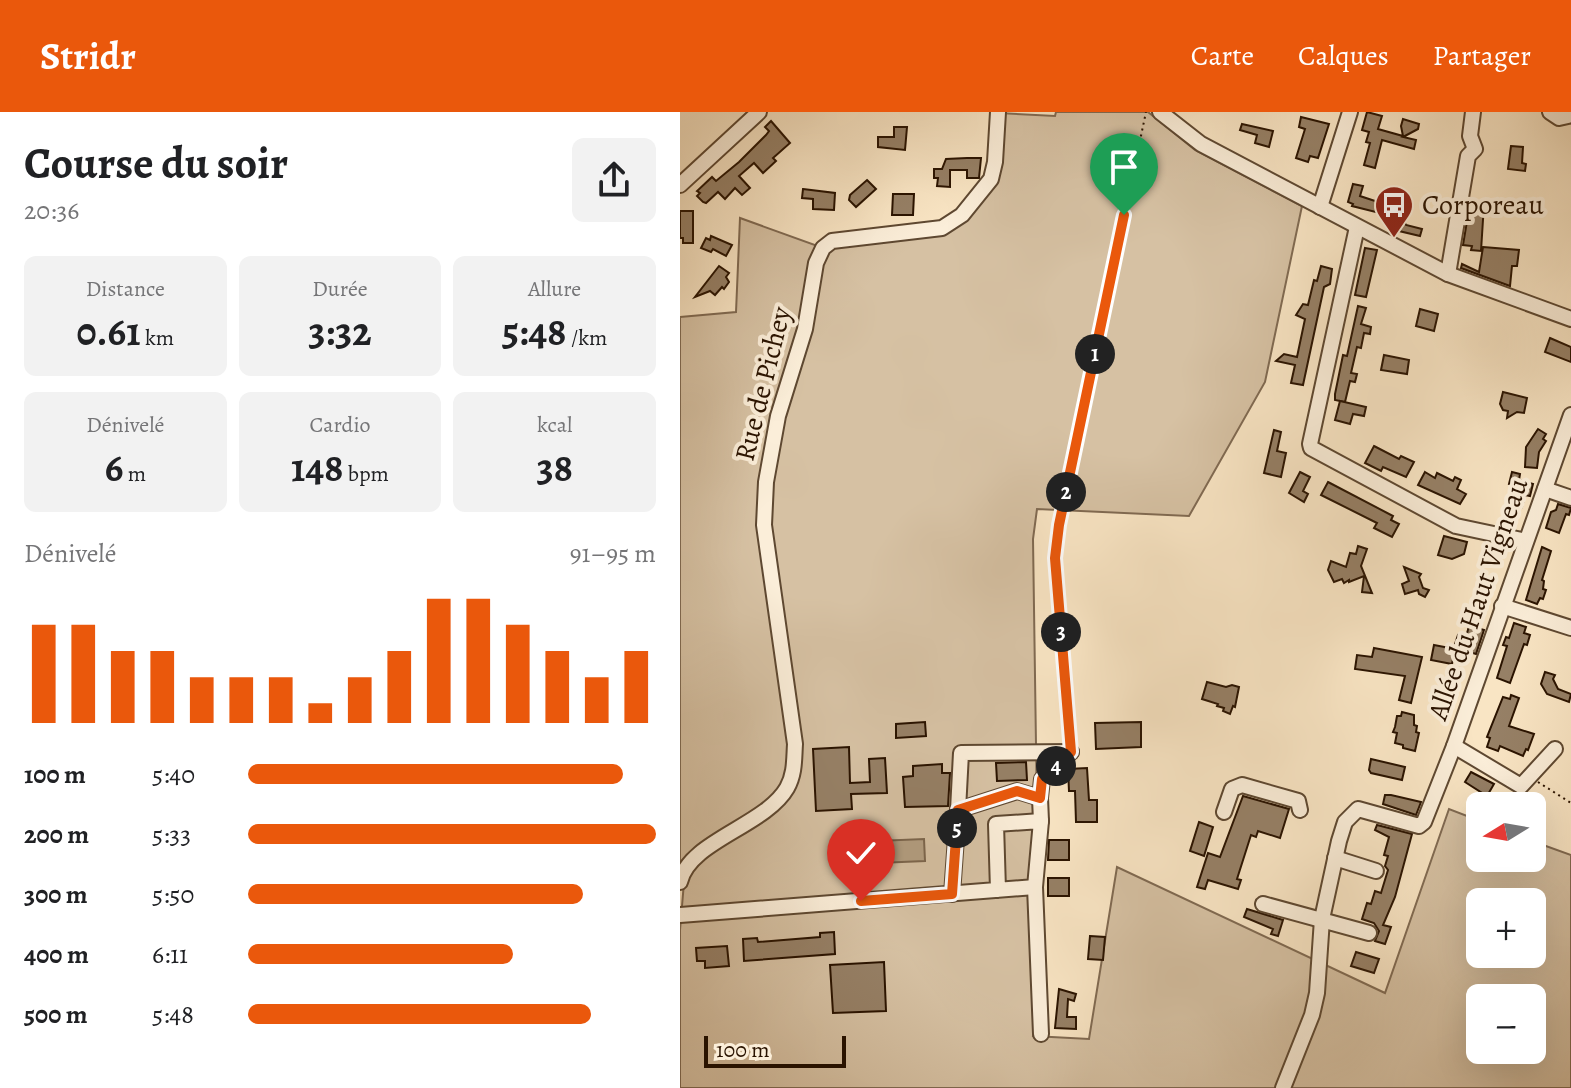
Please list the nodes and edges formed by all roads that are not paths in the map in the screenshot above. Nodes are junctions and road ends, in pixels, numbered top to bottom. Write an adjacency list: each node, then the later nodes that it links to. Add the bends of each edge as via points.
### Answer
1 (759, 112): 8 (street)
2 (998, 112): 28 (street, Rue de Pichey, via 991,179 962,215 942,228 832,241 816,263 805,329 772,446 764,525 795,744 794,770 770,808 698,855 682,871)
3 (1160, 112): 9 (street, via 1201,144)
4 (1350, 112): 9 (street)
5 (1473, 112): 11 (street, via 1470,136 1475,149 1468,156)
6 (1550, 112): 7 (street, via 1559,118)
7 (1571, 112)
8 (680, 185)
9 (1320, 207): 10 (street)
10 (1357, 227): 11 (street); 16 (street, via 1311,448 1456,526)
11 (1448, 274): 12 (street)
12 (1571, 319)
13 (1571, 415): 14 (street, Allée du Haut Vigneau)
14 (1545, 489): 15 (street); 16 (street, Allée du Haut Vigneau)
15 (1571, 498)
16 (1526, 541): 17 (street, Allée du Haut Vigneau)
17 (1502, 606): 18 (street); 19 (street, Allée du Haut Vigneau)
18 (1571, 628)
19 (1454, 746): 20 (street, via 1521,786); 26 (street, Allée du Haut Vigneau, via 1424,822 1419,826 1358,809 1345,822)
20 (1555, 749)
21 (1040, 798): 22 (street, via 1017,791); 22 (street, via 1042,779 1071,752 961,753); 25 (street)
22 (958, 810): 31 (street)
23 (1300, 810): 24 (street, via 1298,801 1242,785 1232,789)
24 (1224, 812)
25 (1041, 821): 29 (street); 30 (street, via 996,824)
26 (1335, 858): 27 (street); 34 (street)
27 (1376, 871)
28 (680, 882)
29 (1035, 887): 30 (street); 36 (street)
30 (998, 890): 31 (street)
31 (952, 894): 33 (street)
32 (1263, 904): 34 (street)
33 (680, 915)
34 (1322, 919): 35 (street); 37 (street, via 1312,1015)
35 (1369, 933)
36 (1041, 1034)
37 (1283, 1088)

